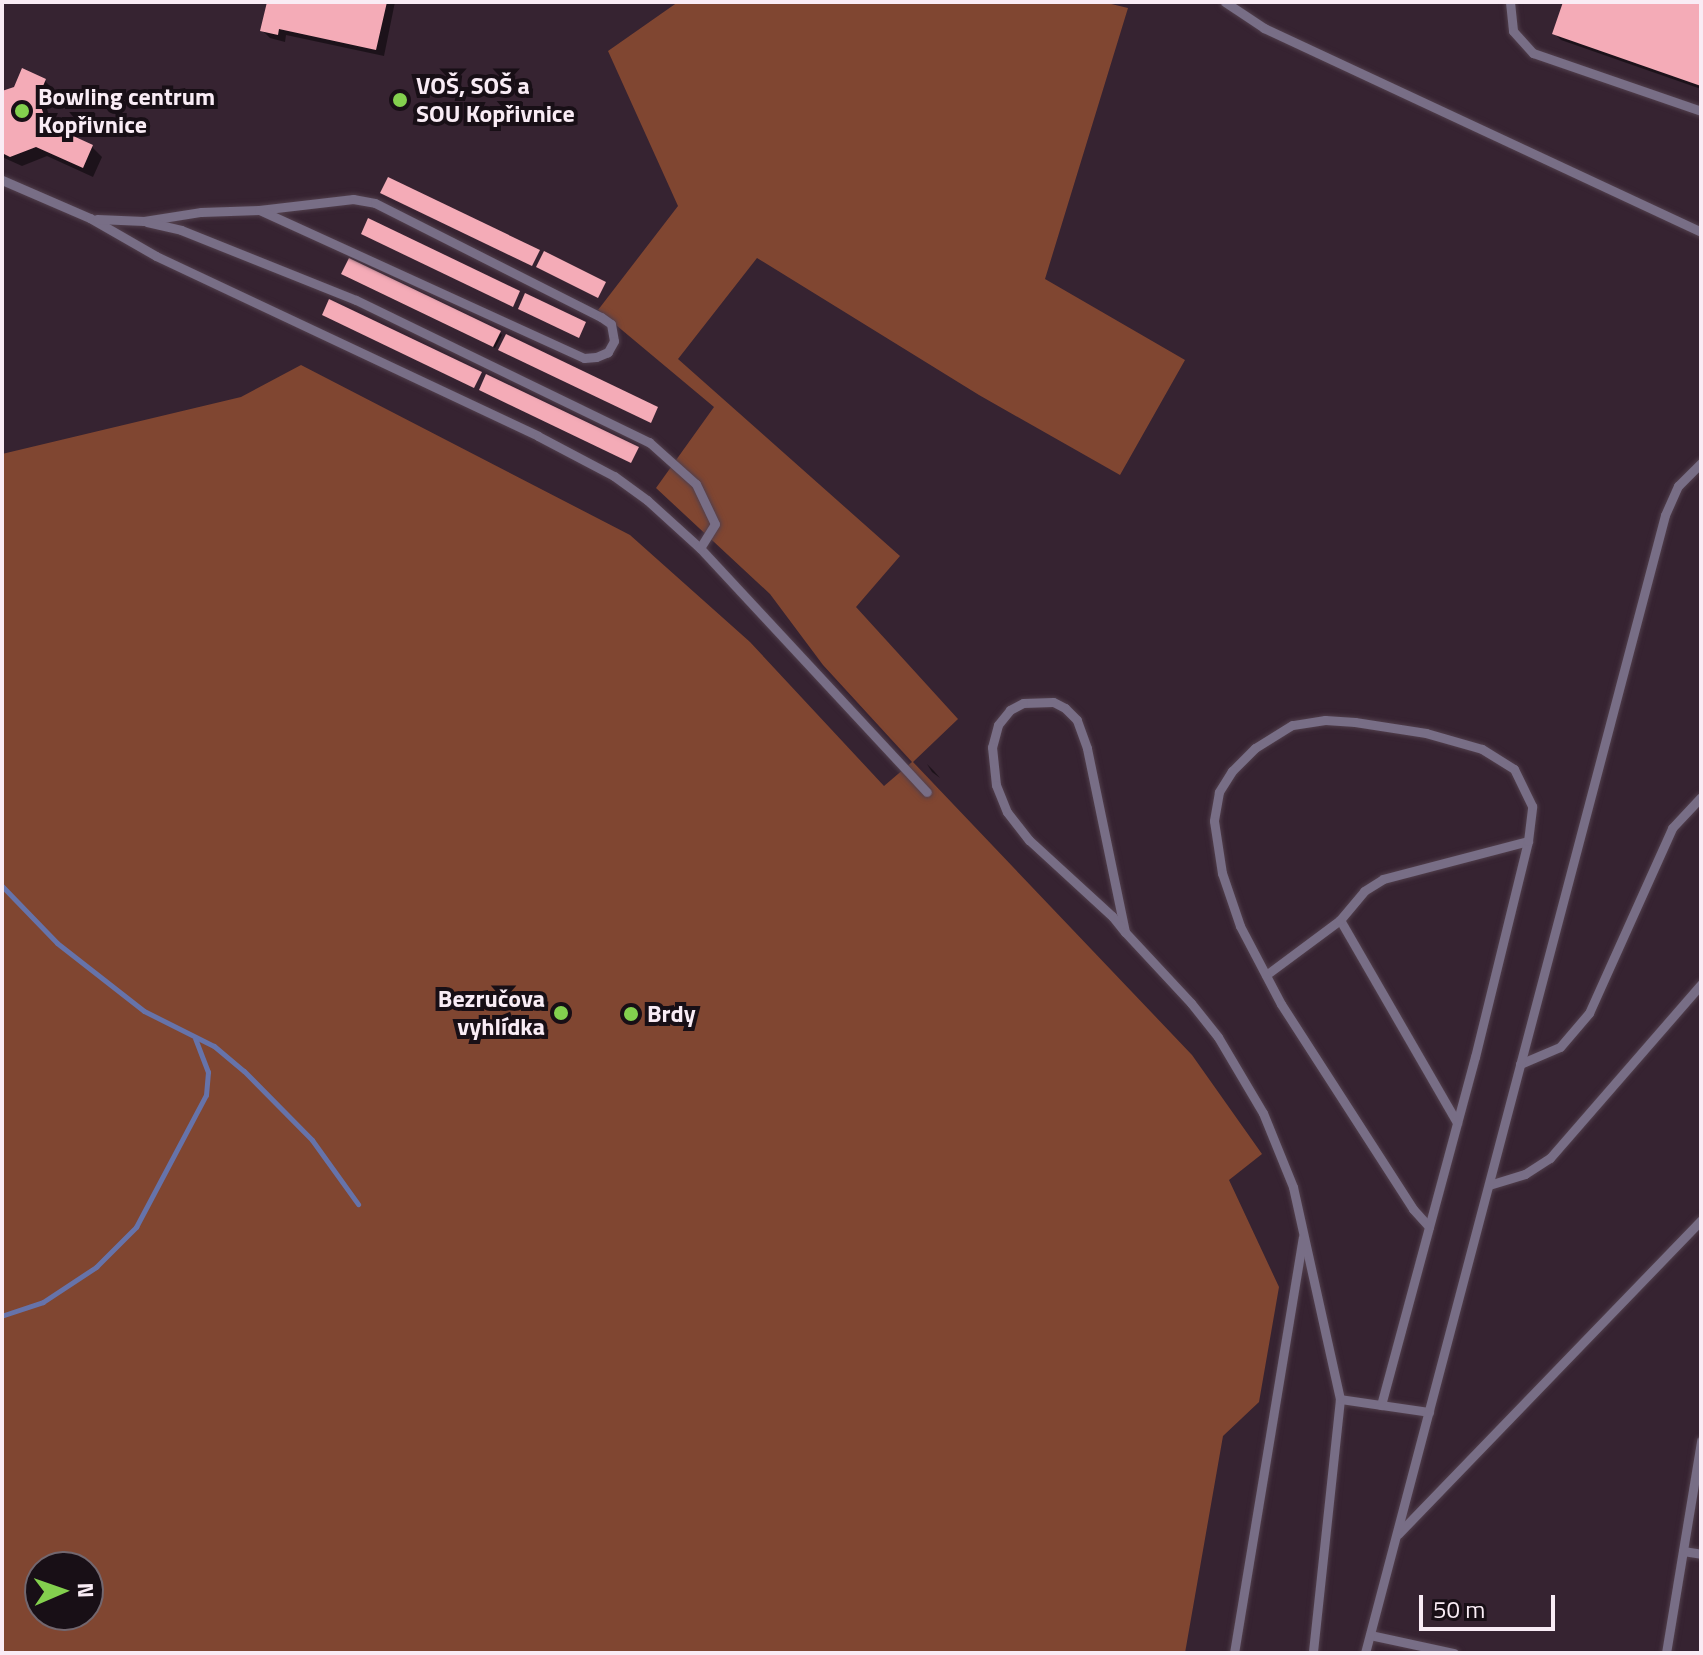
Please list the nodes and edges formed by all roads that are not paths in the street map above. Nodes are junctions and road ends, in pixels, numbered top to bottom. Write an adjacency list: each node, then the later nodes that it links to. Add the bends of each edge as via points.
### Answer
1 (1225, 2): 8 (lane, via 1264,28)
2 (1510, 2): 3 (lane, via 1513,31 1533,53)
3 (1701, 111)
4 (2, 180): 6 (lane)
5 (259, 210): 5 (lane, via 353,199 375,203 601,317 611,324 614,341 608,352 584,358); 7 (lane)
6 (90, 218): 7 (lane); 10 (lane, via 156,256 602,470 647,500)
7 (144, 221): 10 (lane, via 181,230 356,300 649,442 696,484 715,524)
8 (1701, 232)
9 (1701, 463): 18 (lane, via 1678,486 1665,515)
10 (700, 548): 11 (lane)
11 (927, 792)
12 (1701, 797): 18 (lane, via 1672,828 1589,1013 1560,1047)
13 (1528, 841): 14 (lane, via 1383,879 1364,891); 16 (lane, via 1532,806 1525,786 1514,769 1488,751 1426,733 1355,722 1312,721 1282,730 1232,771 1219,792 1214,815 1232,907); 19 (lane)
14 (1340, 920): 16 (lane); 19 (lane)
15 (1125, 932): 15 (lane, via 1029,840 1004,806 993,769 994,737 1004,717 1023,703 1053,702 1077,720); 23 (lane, via 1191,1003 1237,1067 1272,1132)
16 (1266, 975): 22 (lane)
17 (1701, 984): 20 (lane, via 1550,1158 1525,1174)
18 (1520, 1064): 20 (lane)
19 (1457, 1123): 22 (lane)
20 (1489, 1185): 26 (lane)
21 (1701, 1220): 28 (lane)
22 (1429, 1227): 25 (lane)
23 (1304, 1231): 24 (lane); 32 (lane)
24 (1340, 1399): 25 (lane); 33 (lane)
25 (1381, 1405): 26 (lane)
26 (1429, 1412): 28 (lane)
27 (1701, 1441): 29 (lane)
28 (1396, 1535): 31 (lane)
29 (1683, 1551): 30 (lane); 36 (lane)
30 (1701, 1554)
31 (1370, 1635): 34 (lane); 35 (lane)
32 (1234, 1653)
33 (1313, 1653)
34 (1365, 1653)
35 (1454, 1653)
36 (1666, 1653)

